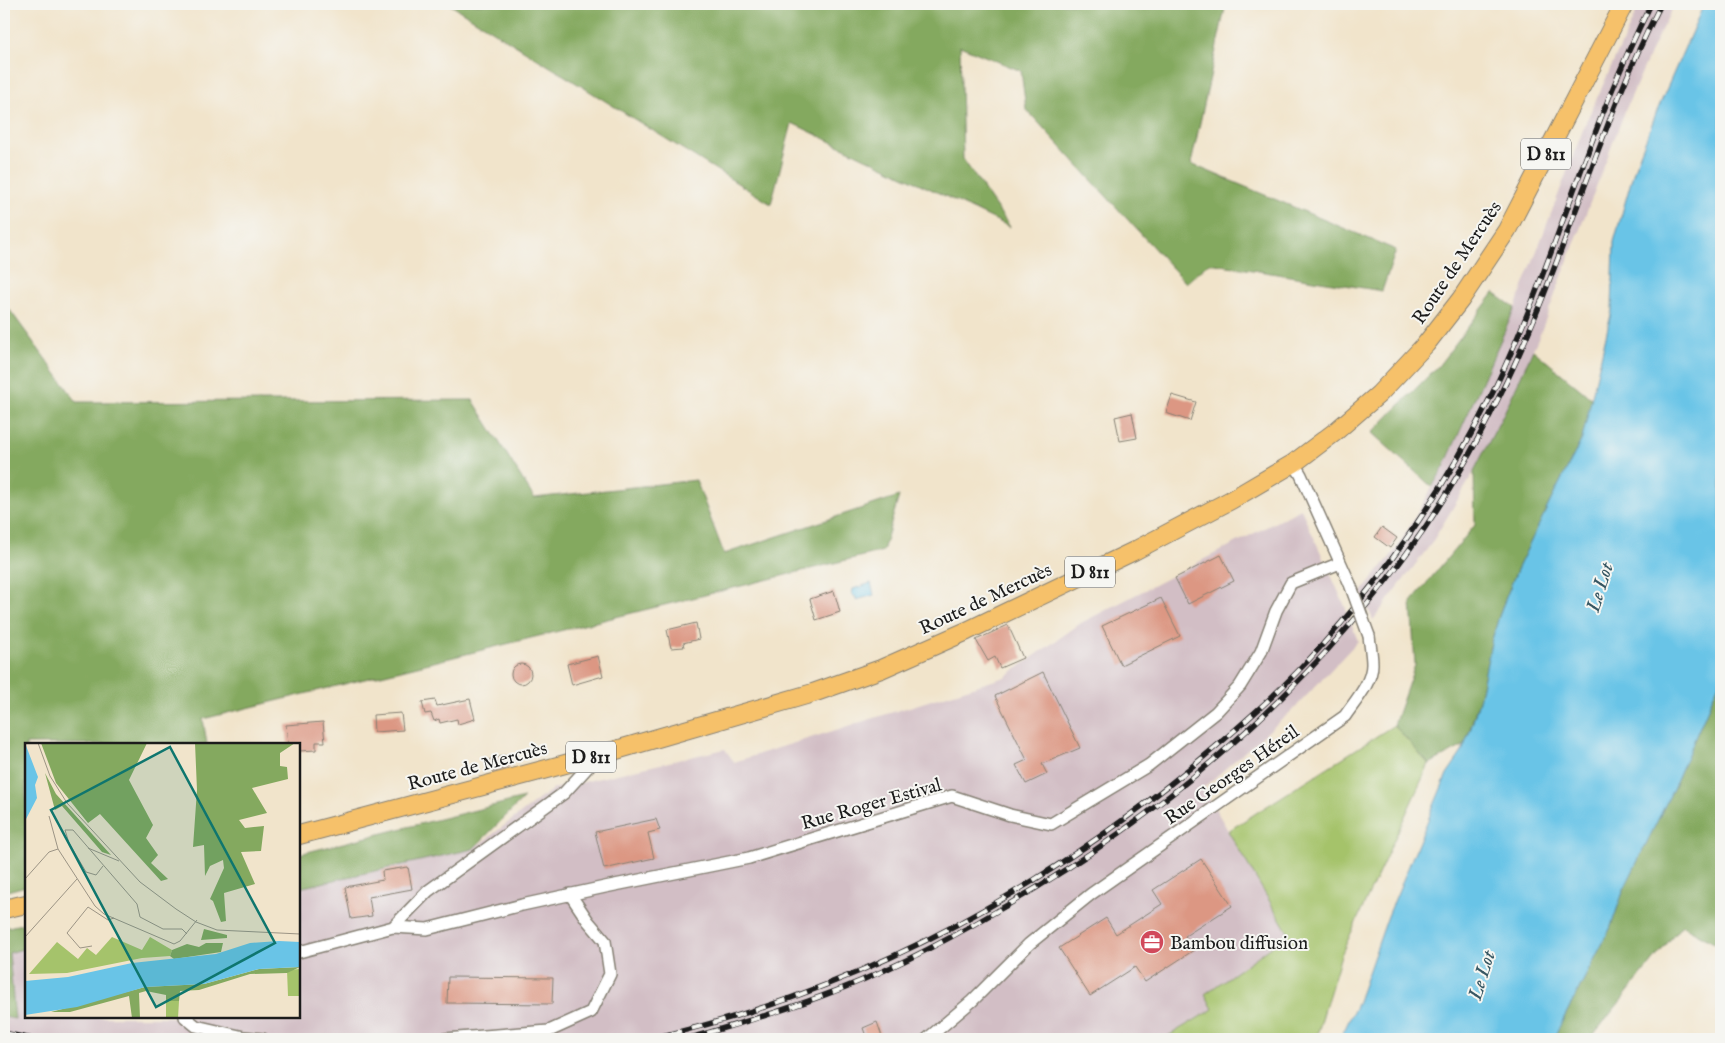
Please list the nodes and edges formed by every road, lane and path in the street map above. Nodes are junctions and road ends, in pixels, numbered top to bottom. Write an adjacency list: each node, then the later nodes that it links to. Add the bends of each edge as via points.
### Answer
1 (1624, 4): 2 (main road, Route de Mercuès / D 811, via 1507,230 1461,299 1426,344 1379,394)
2 (1294, 463): 3 (street, Rue Georges Héreil); 4 (main road, Route de Mercuès / D 811, via 1134,551 881,669 813,693)
3 (1340, 563): 6 (street, Rue Roger Estival, via 1291,583 1276,611 1261,652 1240,686 1216,712 1149,765 1051,824 952,796 749,858); 14 (street, Rue Georges Héreil, bridge, via 1369,636 1372,665 1362,691 1345,716 1091,894 1029,944 972,1001)
4 (599, 754): 5 (main road, Route de Mercuès / D 811); 9 (street, via 564,793 428,891)
5 (300, 835)
6 (570, 894): 9 (street, Rue Roger Estival, via 427,929); 13 (street, via 605,940 610,974 591,1012 549,1031)
7 (25, 904): 8 (main road)
8 (4, 909)
9 (393, 927): 10 (street, Rue Roger Estival)
10 (300, 952)
11 (186, 1018): 12 (street, via 196,1026)
12 (263, 1039)
13 (446, 1039)
14 (927, 1039)

